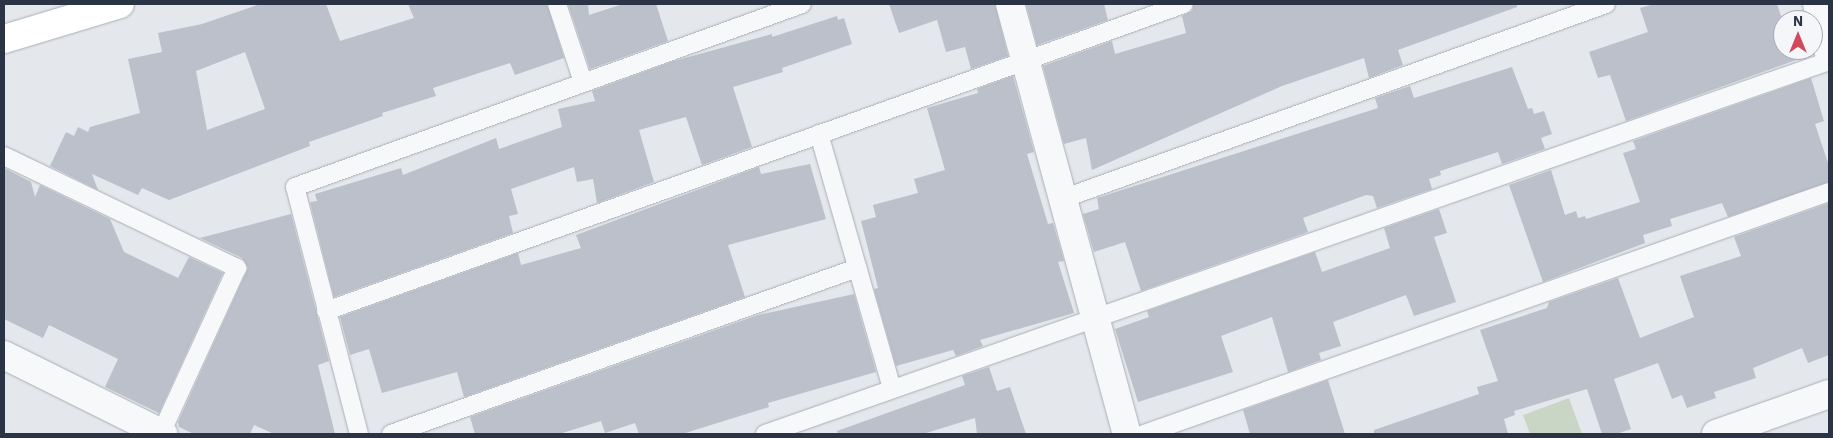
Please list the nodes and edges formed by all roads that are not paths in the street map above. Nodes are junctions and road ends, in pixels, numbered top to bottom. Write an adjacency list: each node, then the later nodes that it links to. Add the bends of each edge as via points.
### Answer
1 (120, 4): 8 (street)
2 (557, 4): 12 (lane)
3 (802, 4): 12 (lane)
4 (1010, 4): 10 (street)
5 (1184, 4): 10 (lane)
6 (1606, 4): 16 (lane)
7 (1823, 18): 9 (street)
8 (4, 39)
9 (1829, 53)
10 (1026, 61): 13 (lane); 16 (street)
11 (1829, 61): 19 (lane)
12 (583, 82): 18 (lane, via 294,187)
13 (819, 134): 17 (lane); 18 (lane)
14 (4, 156): 24 (lane, via 237,268)
15 (1829, 192): 29 (lane)
16 (1062, 200): 19 (street)
17 (857, 268): 21 (lane); 26 (lane)
18 (326, 310): 25 (lane)
19 (1097, 320): 21 (lane); 28 (street)
20 (4, 355): 23 (street)
21 (892, 389): 27 (lane)
22 (1829, 394): 30 (street)
23 (125, 426): 24 (street)
24 (162, 434)
25 (359, 434)
26 (391, 434)
27 (765, 434)
28 (1127, 434)
29 (1144, 434)
30 (1716, 434)

